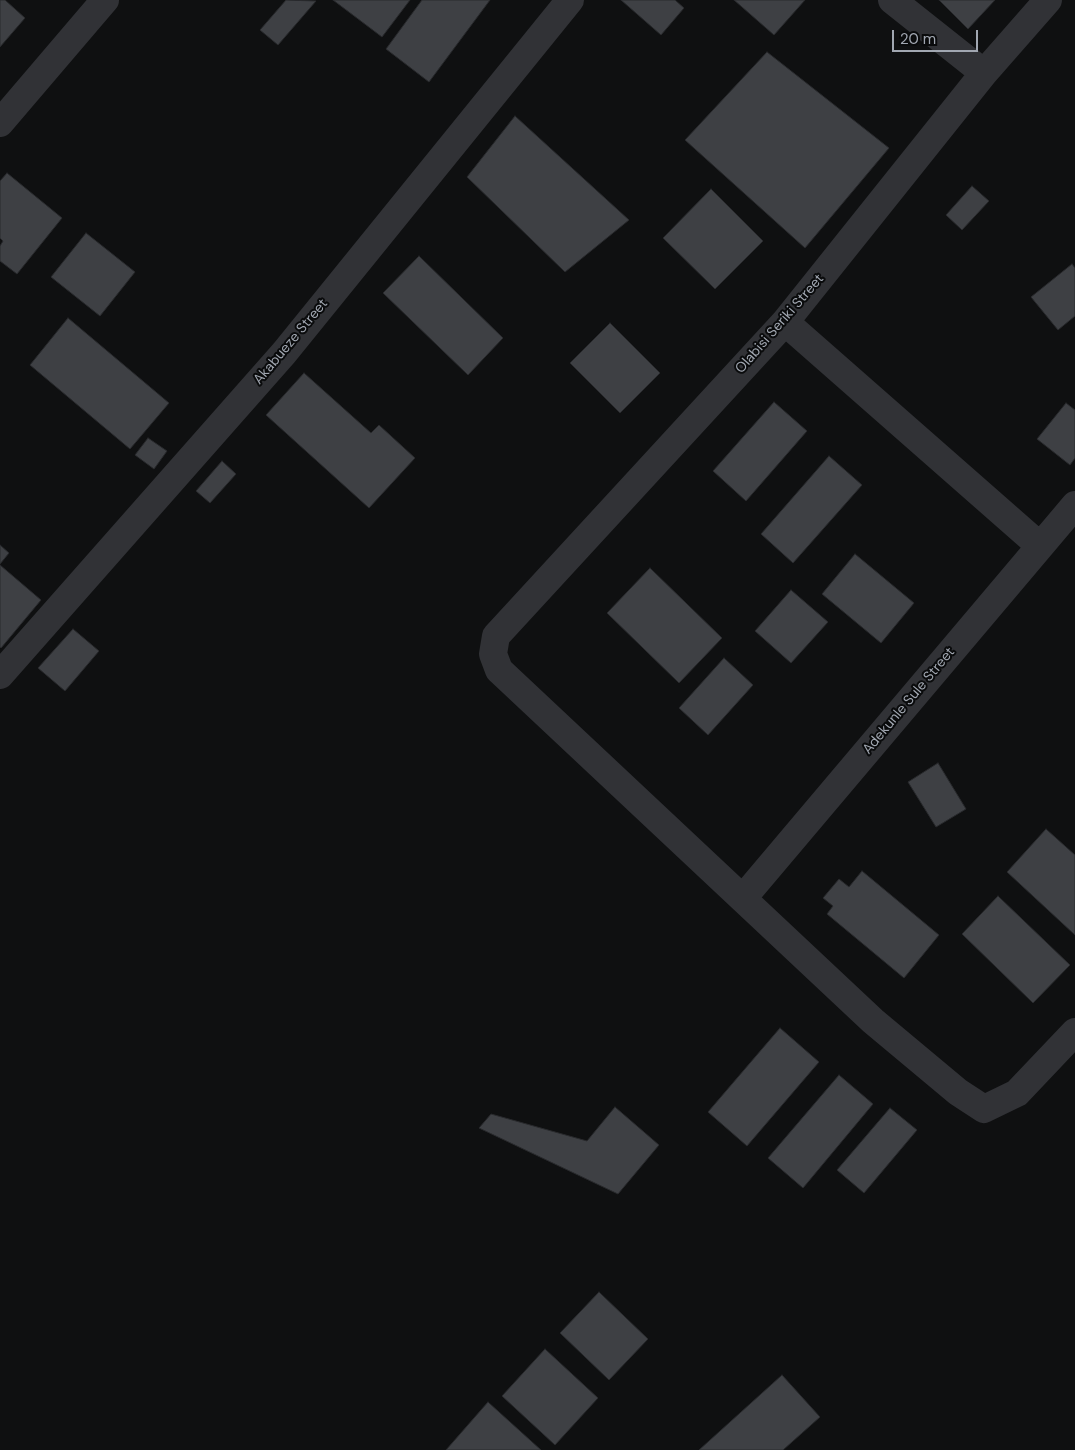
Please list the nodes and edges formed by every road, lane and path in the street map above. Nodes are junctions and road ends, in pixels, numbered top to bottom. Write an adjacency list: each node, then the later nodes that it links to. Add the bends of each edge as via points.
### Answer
1 (105, 0): 6 (street)
2 (570, 0): 10 (street, Akabueze Street, via 284,353)
3 (892, 0): 5 (street)
4 (1048, 0): 5 (street, Olabisi Seriki Street)
5 (984, 74): 7 (street, Olabisi Seriki Street)
6 (0, 123)
7 (785, 322): 9 (street); 11 (street, Olabisi Seriki Street, via 496,636 493,654 499,670)
8 (1075, 505): 9 (street, Adekunle Sule Street)
9 (1040, 546): 11 (street, Adekunle Sule Street)
10 (0, 674)
11 (743, 898): 12 (street, via 873,1021 958,1092 984,1109 1017,1092)
12 (1075, 1032)

